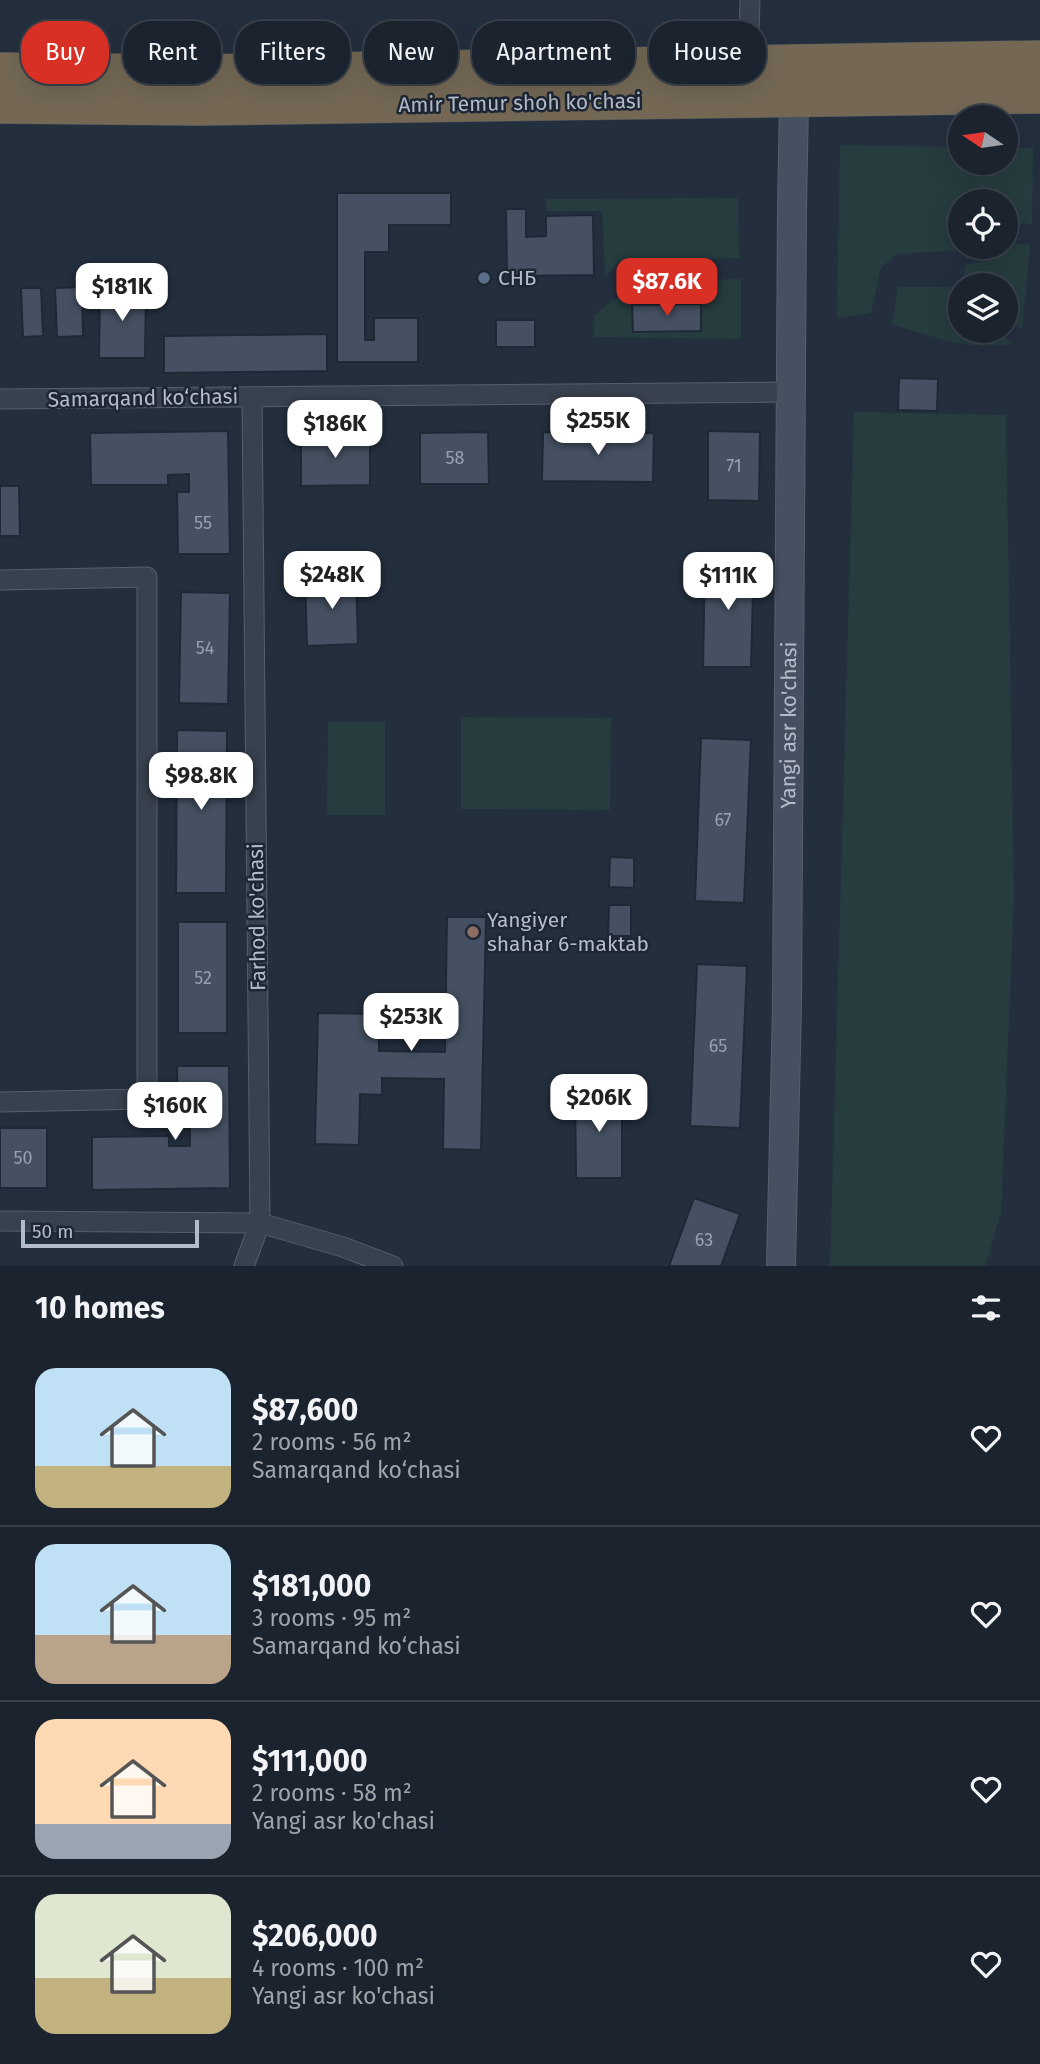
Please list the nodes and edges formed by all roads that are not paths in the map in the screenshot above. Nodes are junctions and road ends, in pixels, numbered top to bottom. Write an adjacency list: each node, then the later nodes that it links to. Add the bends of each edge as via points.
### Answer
1 (750, 0): 2 (street)
2 (749, 21)
3 (1040, 58): 4 (highway, Amir Temur shoh ko'chasi)
4 (766, 64)
5 (649, 66): 6 (highway, Amir Temur shoh ko'chasi)
6 (0, 71)
7 (1040, 95): 8 (highway, Amir Temur shoh ko'chasi)
8 (794, 100): 9 (highway, Amir Temur shoh ko'chasi); 10 (street, Yangi asr ko'chasi)
9 (0, 105)
10 (791, 392): 11 (street, Samarqand ko‘chasi); 19 (street, Yangi asr ko'chasi)
11 (251, 397): 12 (street, Samarqand ko‘chasi); 16 (street, Farhod ko'chasi)
12 (0, 399)
13 (0, 580): 14 (street, via 147,577 146,1099)
14 (0, 1102)
15 (0, 1221): 16 (street)
16 (260, 1223): 17 (street, Farhod ko'chasi); 18 (street)
17 (244, 1266)
18 (393, 1266)
19 (781, 1266)

